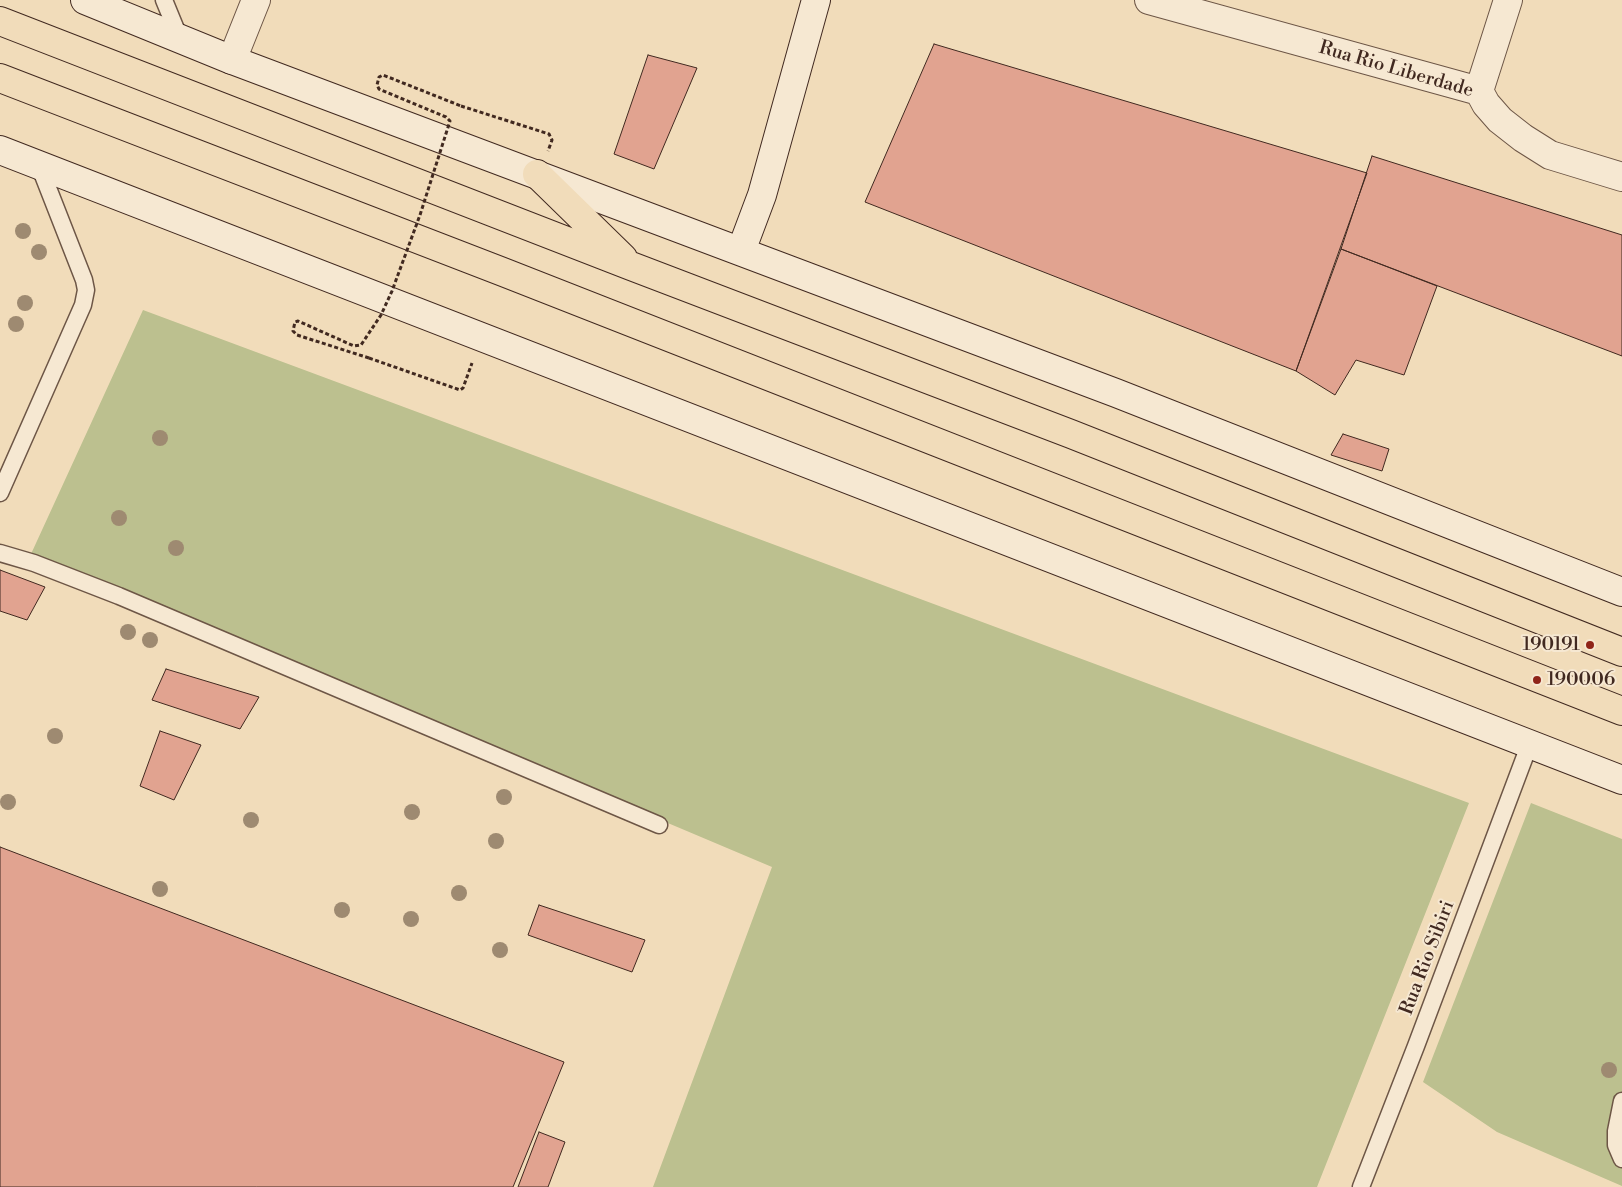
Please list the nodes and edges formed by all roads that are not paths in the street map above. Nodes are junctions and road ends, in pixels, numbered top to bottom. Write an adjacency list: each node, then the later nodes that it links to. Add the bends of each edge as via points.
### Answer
1 (85, 0): 8 (main road)
2 (164, 0): 8 (lane)
3 (256, 0): 9 (main road)
4 (816, 0): 16 (main road, via 762,195)
5 (1149, 0): 11 (main road, Rua Rio Liberdade)
6 (1508, 0): 11 (main road)
7 (0, 21): 17 (highway)
8 (180, 39): 9 (main road)
9 (232, 60): 14 (main road)
10 (0, 78): 22 (highway)
11 (1478, 91): 15 (main road, Rua Rio Liberdade, via 1500,120 1550,155)
12 (0, 150): 13 (main road)
13 (39, 165): 18 (lane, via 86,290 83,305); 23 (main road)
14 (537, 174): 16 (main road); 17 (highway)
15 (1622, 177)
16 (741, 251): 20 (main road, via 1116,393)
17 (632, 266): 21 (highway, via 1071,434)
18 (0, 493)
19 (0, 553): 25 (lane, via 119,596)
20 (1622, 592)
21 (1622, 652)
22 (1622, 711)
23 (1530, 743): 24 (main road); 28 (lane, Rua Rio Sibiri)
24 (1622, 780)
25 (659, 825)
26 (1622, 1101): 27 (lane, via 1616,1145)
27 (1622, 1159)
28 (1361, 1187)

